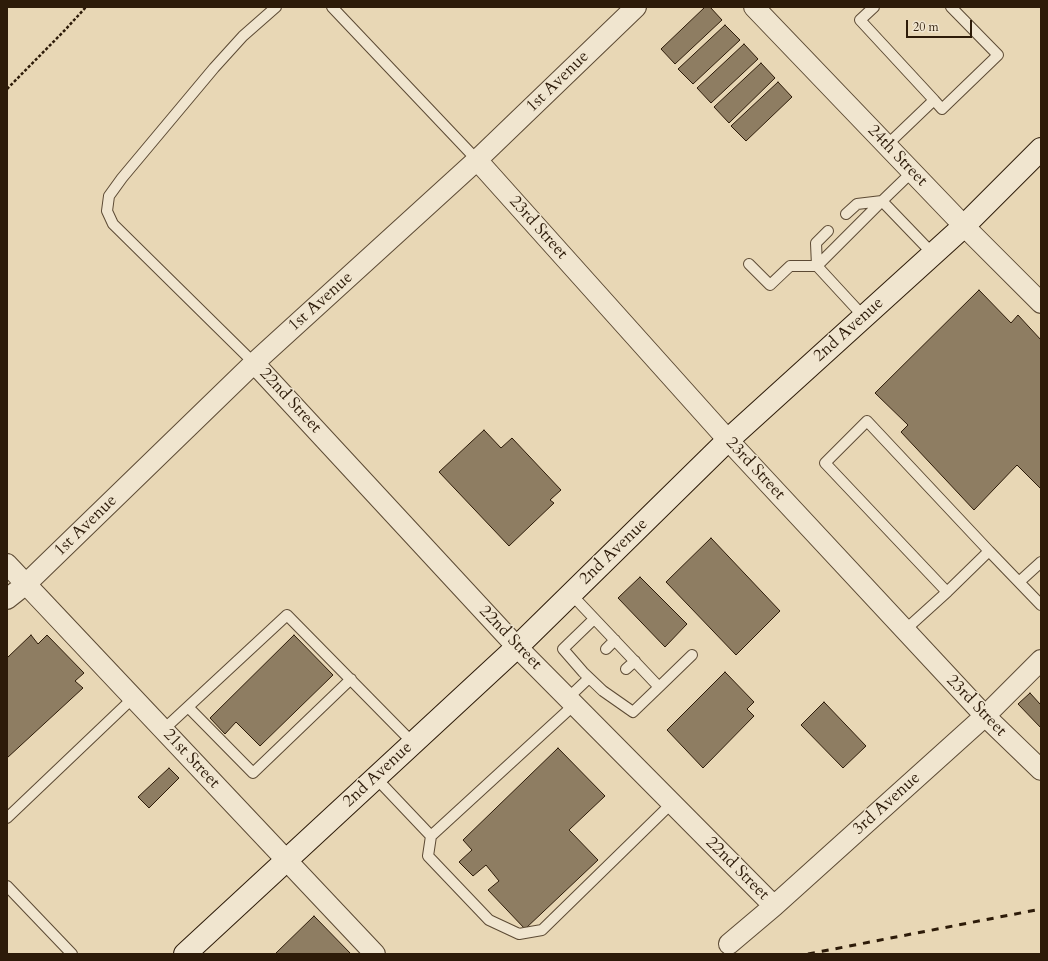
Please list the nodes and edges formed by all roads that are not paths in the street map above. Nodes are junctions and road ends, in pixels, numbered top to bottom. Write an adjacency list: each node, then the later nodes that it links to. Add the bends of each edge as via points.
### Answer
1 (276, 7): 21 (lane, via 243,36 214,68 122,178 109,196 106,211 113,224)
2 (332, 7): 10 (lane)
3 (636, 7): 10 (street, 1st Avenue)
4 (754, 7): 8 (street, 24th Street)
5 (874, 7): 7 (lane, via 860,20)
6 (951, 7): 7 (lane, via 998,55 942,109)
7 (934, 100): 8 (lane)
8 (887, 145): 11 (street, 24th Street)
9 (1041, 149): 14 (main road, 2nd Avenue)
10 (477, 160): 21 (street, 1st Avenue); 22 (street, 23rd Street)
11 (912, 172): 12 (lane); 14 (street, 24th Street)
12 (882, 200): 13 (lane, via 857,204); 16 (lane); 18 (lane)
13 (846, 214)
14 (964, 226): 16 (main road, 2nd Avenue); 19 (street, 24th Street)
15 (828, 231): 18 (lane, via 816,243)
16 (933, 254): 20 (main road, 2nd Avenue)
17 (749, 264): 18 (lane, via 770,285 790,266)
18 (817, 266): 20 (lane)
19 (1041, 303)
20 (864, 317): 22 (main road, 2nd Avenue)
21 (254, 363): 27 (street, 1st Avenue); 35 (street, 22nd Street)
22 (728, 440): 29 (main road, 2nd Avenue); 33 (street, 23rd Street)
23 (989, 551): 26 (lane); 28 (lane); 28 (lane, via 867,421 825,463)
24 (1041, 562): 26 (lane)
25 (7, 564): 27 (street, 21st Street)
26 (1019, 582): 31 (lane)
27 (26, 584): 30 (street, 1st Avenue); 45 (street, 21st Street)
28 (947, 592): 33 (lane)
29 (571, 594): 32 (lane); 35 (main road, 2nd Avenue)
30 (7, 599)
31 (1041, 605)
32 (594, 619): 34 (lane); 42 (lane, via 563,649)
33 (905, 630): 48 (street, 23rd Street)
34 (615, 640): 36 (lane); 39 (lane)
35 (517, 647): 46 (street, 22nd Street); 50 (main road, 2nd Avenue)
36 (606, 649)
37 (692, 655): 44 (lane)
38 (1041, 660): 48 (street, 3rd Avenue)
39 (635, 661): 41 (lane); 44 (lane)
40 (590, 664): 42 (lane)
41 (626, 669)
42 (586, 675): 44 (lane, via 606,688 633,712); 46 (lane)
43 (351, 679): 47 (lane, via 287,615); 47 (lane, via 253,773); 50 (lane)
44 (660, 687)
45 (133, 698): 49 (street, 21st Street); 54 (lane)
46 (571, 701): 53 (street, 22nd Street); 55 (lane)
47 (188, 707): 49 (lane)
48 (985, 716): 51 (street, 23rd Street); 58 (street, 3rd Avenue)
49 (163, 730): 56 (street, 21st Street)
50 (413, 743): 52 (main road, 2nd Avenue)
51 (1041, 770)
52 (376, 778): 55 (lane); 56 (main road, 2nd Avenue)
53 (672, 803): 55 (lane, via 542,930 519,934 490,920 428,856); 58 (street, 22nd Street)
54 (7, 818)
55 (431, 836)
56 (286, 861): 61 (main road, 2nd Avenue); 62 (street, 21st Street)
57 (7, 886): 60 (lane)
58 (774, 906): 59 (street, 3rd Avenue)
59 (729, 944)
60 (72, 954)
61 (185, 954)
62 (375, 954)

